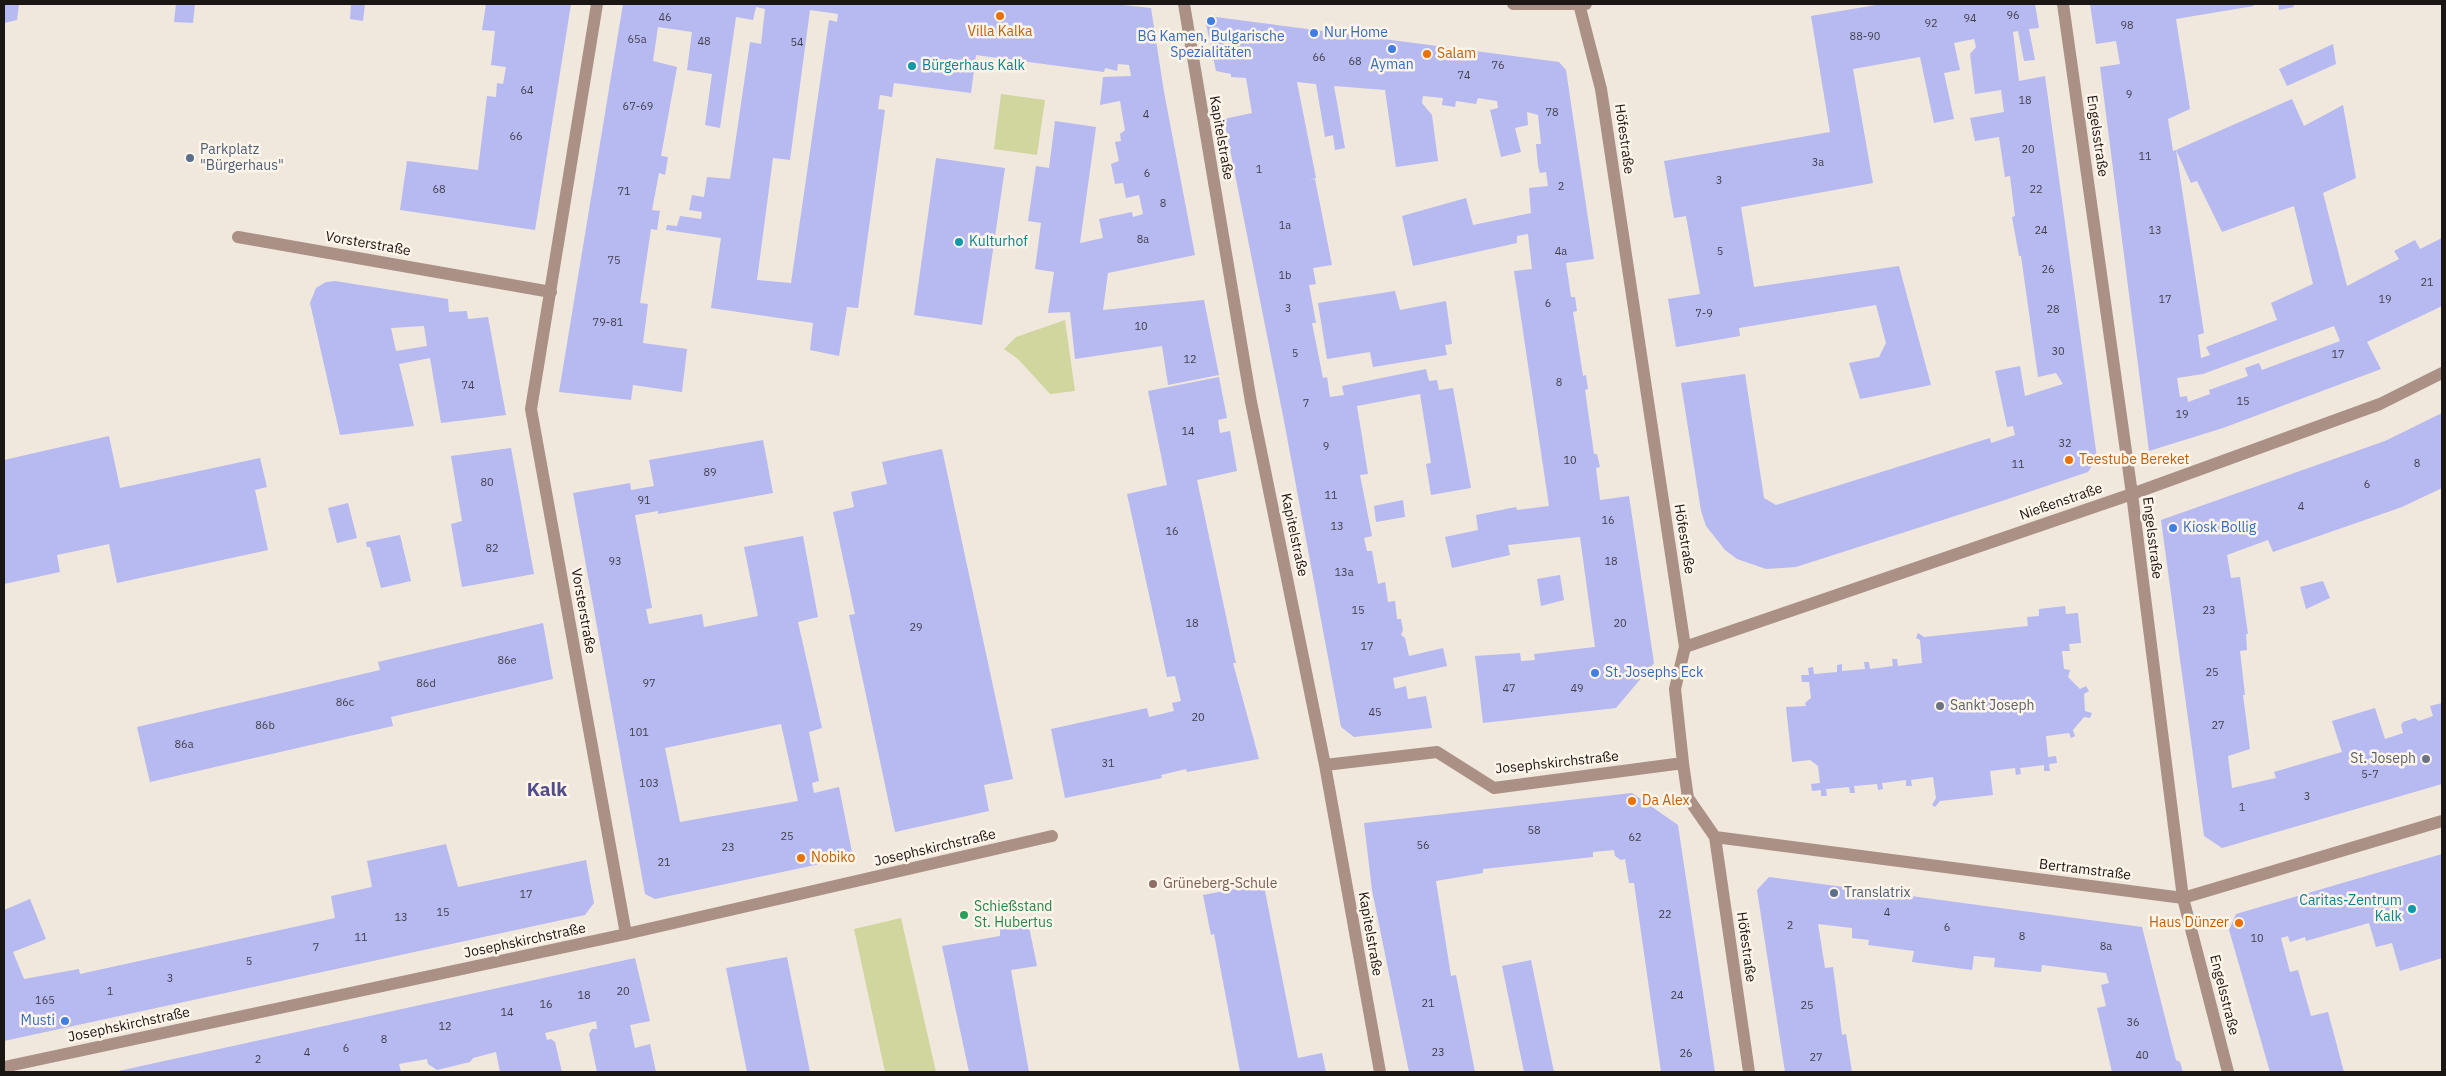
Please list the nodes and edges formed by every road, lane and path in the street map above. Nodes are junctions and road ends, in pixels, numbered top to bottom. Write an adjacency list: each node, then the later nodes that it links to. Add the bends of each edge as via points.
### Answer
1 (597, 4): 7 (street, Vorsterstraße)
2 (1184, 4): 12 (street, Kapitelstraße, via 1251,402)
3 (1513, 4): 4 (street)
4 (1582, 4): 10 (street, Höfestraße, via 1601,90)
5 (2063, 4): 9 (street, Engelsstraße)
6 (238, 237): 7 (street, Vorsterstraße)
7 (551, 292): 17 (street, Vorsterstraße, via 531,409)
8 (2442, 373): 9 (street, Nießenstraße, via 2380,404)
9 (2132, 494): 10 (street, Nießenstraße); 16 (street, Engelsstraße)
10 (1685, 647): 11 (street, Höfestraße, via 1675,689)
11 (1683, 763): 12 (street, Josephskirchstraße, via 1494,788 1437,752); 15 (street, Höfestraße, via 1688,798)
12 (1325, 765): 19 (street, Kapitelstraße)
13 (2442, 821): 16 (street, Bertramstraße)
14 (1052, 836): 17 (street, Josephskirchstraße)
15 (1715, 837): 16 (street, Bertramstraße); 20 (street, Höfestraße)
16 (2183, 898): 21 (street, Engelsstraße)
17 (626, 934): 18 (street, Josephskirchstraße)
18 (4, 1067)
19 (1380, 1072)
20 (1750, 1072)
21 (2228, 1072)

